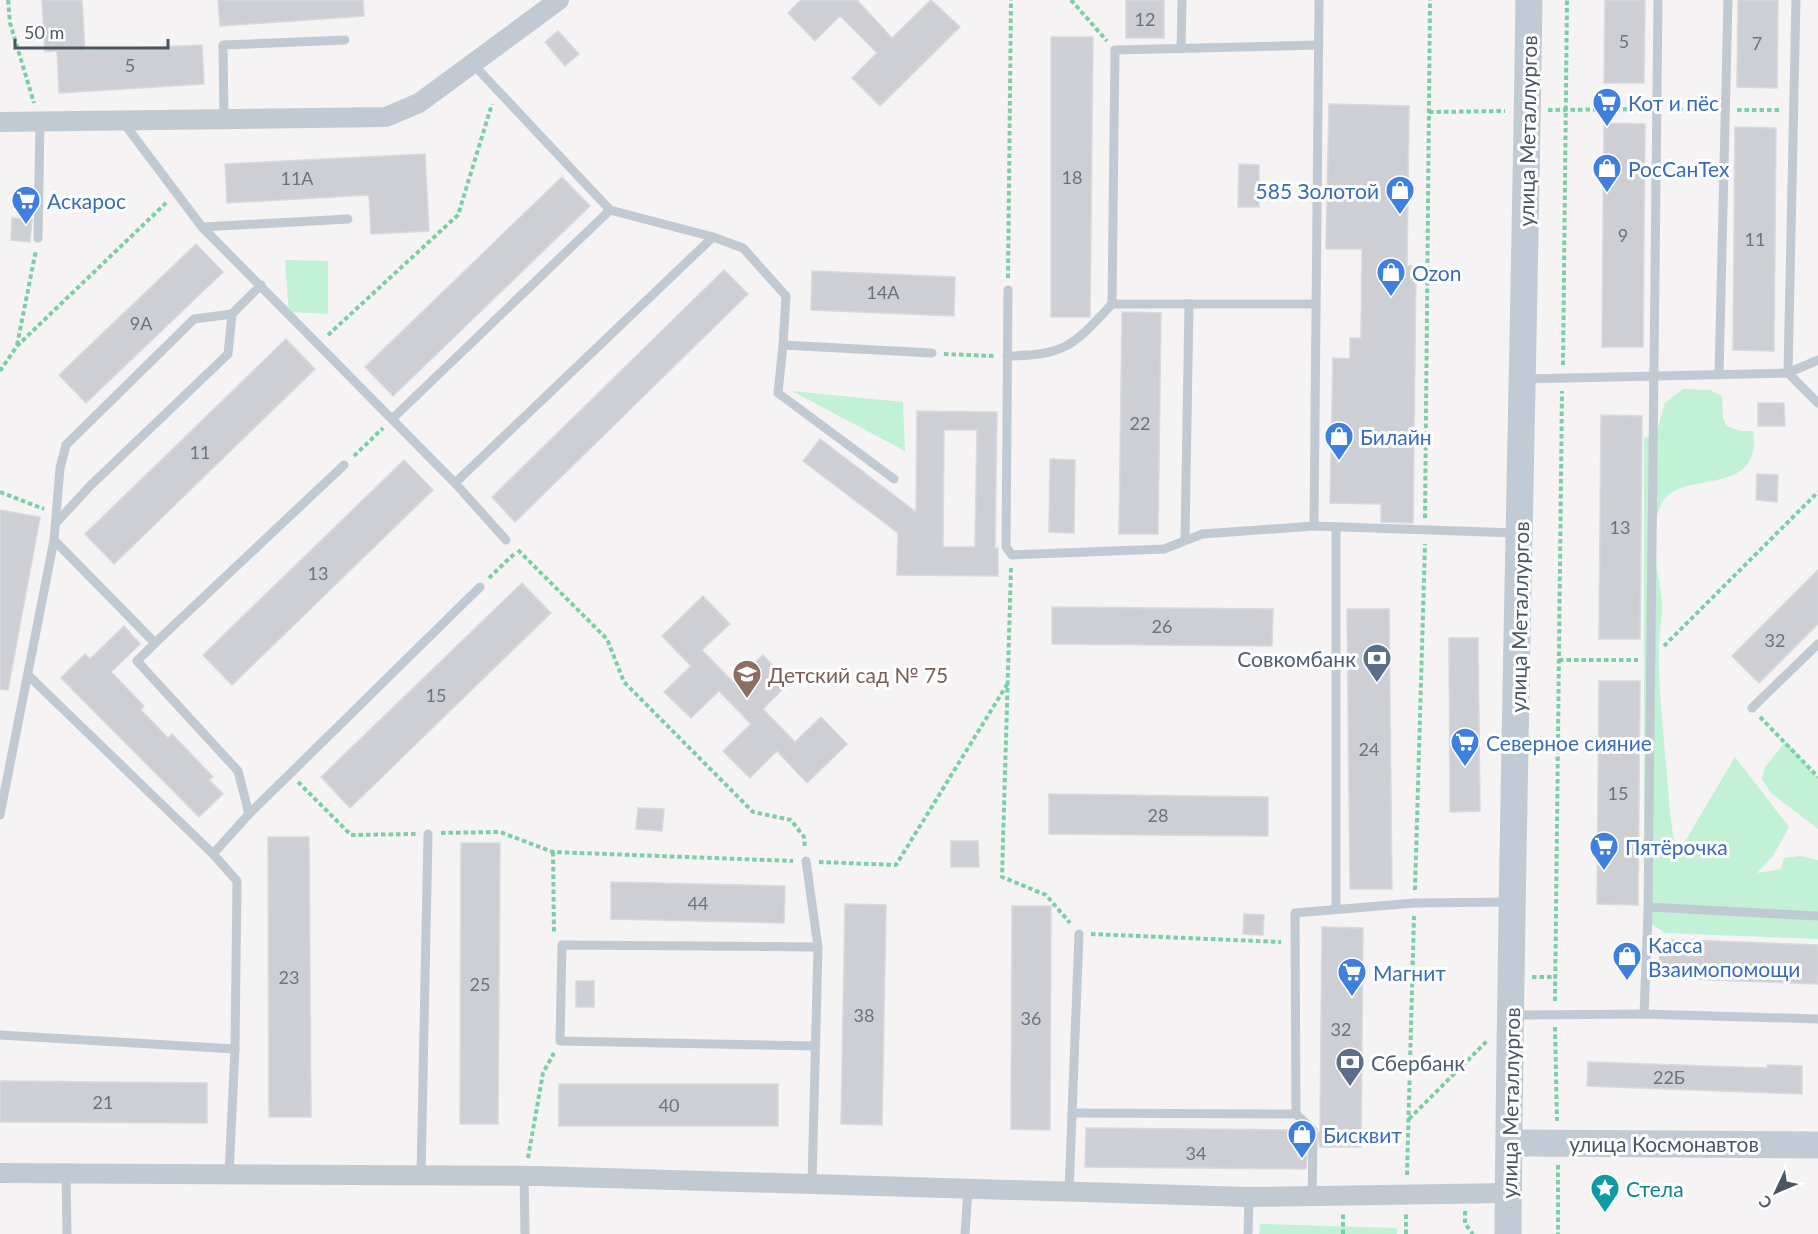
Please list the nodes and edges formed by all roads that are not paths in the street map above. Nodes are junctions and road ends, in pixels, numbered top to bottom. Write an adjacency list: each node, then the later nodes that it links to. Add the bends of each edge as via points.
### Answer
1 (559, 0): 11 (street)
2 (1182, 0): 10 (lane)
3 (1320, 0): 9 (lane)
4 (1529, 0): 34 (main road, улица Металлургов)
5 (1658, 0): 33 (lane)
6 (1728, 0): 32 (lane)
7 (1796, 0): 31 (lane)
8 (345, 40): 12 (lane, via 223,45)
9 (1319, 45): 10 (lane); 25 (lane)
10 (1181, 48): 23 (lane, via 1115,50)
11 (472, 63): 12 (street, via 419,103 386,117); 16 (lane)
12 (224, 118): 13 (street)
13 (122, 120): 14 (street); 18 (lane)
14 (39, 122): 15 (street); 20 (lane)
15 (0, 123)
16 (610, 210): 19 (lane); 36 (lane)
17 (348, 219): 18 (lane)
18 (202, 226): 21 (lane)
19 (713, 237): 27 (lane, via 743,248 786,296); 39 (lane)
20 (38, 238)
21 (261, 285): 26 (lane); 36 (lane)
22 (1008, 291): 29 (lane)
23 (1112, 304): 24 (lane); 29 (lane, via 1060,351)
24 (1189, 304): 25 (lane); 46 (lane)
25 (1316, 304): 41 (lane)
26 (232, 314): 40 (lane, via 228,354); 40 (lane, via 194,320 66,445 60,468)
27 (783, 345): 28 (lane); 38 (lane, via 778,393)
28 (932, 353)
29 (1007, 356): 46 (lane, via 1006,547 1012,555 1164,549)
30 (1818, 360): 31 (lane)
31 (1788, 373): 32 (lane); 35 (lane)
32 (1719, 375): 33 (lane)
33 (1653, 376): 34 (lane); 58 (lane)
34 (1523, 379): 43 (main road, улица Металлургов)
35 (1818, 403)
36 (392, 419): 39 (lane)
37 (344, 465): 48 (lane)
38 (894, 479)
39 (455, 483): 45 (lane)
40 (57, 519): 44 (lane)
41 (1314, 526): 42 (lane); 46 (lane, via 1202,534)
42 (1336, 527): 43 (lane); 59 (lane)
43 (1521, 533): 57 (main road, улица Металлургов)
44 (54, 540): 48 (lane); 50 (lane)
45 (506, 540)
46 (1185, 540)
47 (480, 586): 53 (lane)
48 (155, 643): 53 (lane, via 137,661 238,771)
49 (1818, 644): 51 (lane)
50 (29, 676): 52 (lane); 55 (lane)
51 (1752, 708)
52 (0, 814)
53 (249, 814): 55 (lane)
54 (428, 834): 76 (lane)
55 (213, 855): 68 (lane, via 237,881)
56 (806, 861): 62 (lane)
57 (1512, 902): 59 (lane); 64 (main road, улица Металлургов)
58 (1648, 908): 60 (lane); 63 (lane)
59 (1336, 909): 70 (lane, via 1295,913)
60 (1818, 916)
61 (1079, 934): 69 (lane)
62 (818, 947): 67 (lane); 67 (lane, via 562,945 560,1041)
63 (1644, 1014): 64 (lane); 65 (lane)
64 (1511, 1015): 71 (main road, улица Металлургов)
65 (1818, 1019)
66 (0, 1035): 68 (lane)
67 (816, 1046): 78 (lane)
68 (235, 1049): 75 (lane)
69 (1072, 1113): 70 (lane); 80 (lane)
70 (1296, 1114): 82 (lane, via 1313,1135)
71 (1509, 1143): 72 (main road, улица Космонавтов); 81 (main road, улица Металлургов)
72 (1818, 1144)
73 (0, 1173): 74 (street)
74 (66, 1173): 75 (street); 84 (lane)
75 (229, 1174): 76 (street)
76 (421, 1175): 77 (street)
77 (525, 1176): 78 (street); 85 (lane)
78 (812, 1184): 79 (street)
79 (968, 1189): 80 (street); 86 (lane)
80 (1069, 1192): 83 (street)
81 (1509, 1193): 82 (street); 88 (main road, улица Металлургов)
82 (1312, 1196): 83 (street)
83 (1249, 1197): 87 (lane)
84 (67, 1234)
85 (525, 1234)
86 (965, 1234)
87 (1248, 1234)
88 (1509, 1234)

